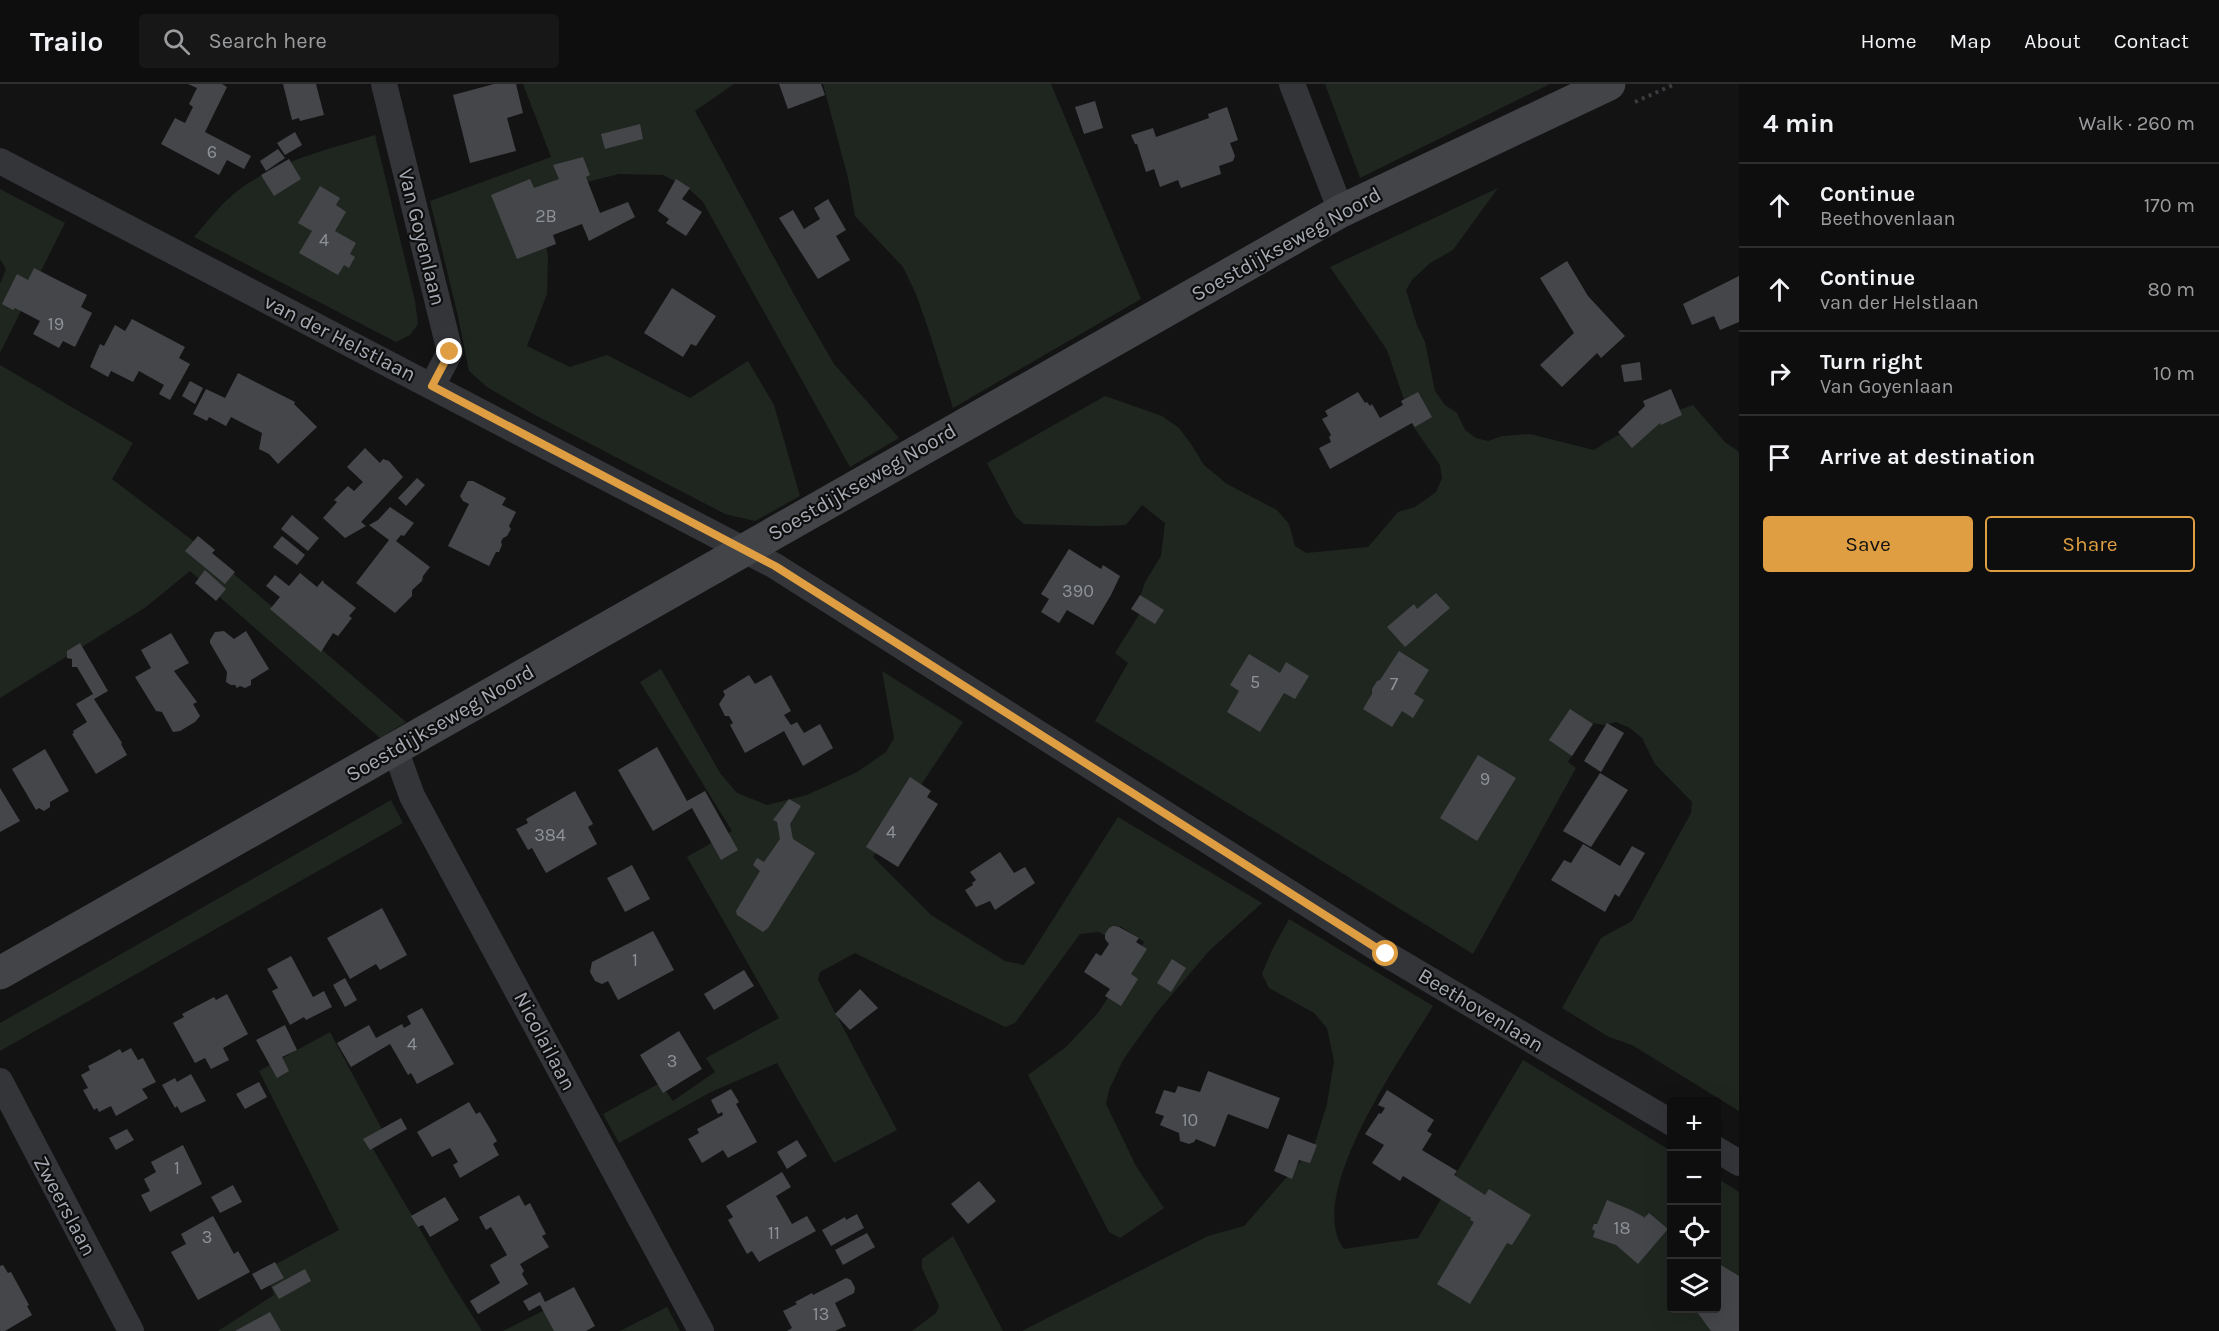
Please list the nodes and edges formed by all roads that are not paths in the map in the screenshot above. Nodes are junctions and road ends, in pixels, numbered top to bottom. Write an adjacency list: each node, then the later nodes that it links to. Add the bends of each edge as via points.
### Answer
1 (384, 84): 6 (street, Van Goyenlaan, via 450,352)
2 (1292, 84): 5 (street)
3 (1609, 84): 5 (main road, Soestdijkseweg Noord)
4 (0, 161): 6 (street, van der Helstlaan)
5 (1341, 211): 7 (main road, Soestdijkseweg Noord)
6 (432, 386): 7 (street, van der Helstlaan)
7 (744, 549): 8 (main road, Soestdijkseweg Noord); 11 (street, Beethovenlaan, via 1386,954)
8 (395, 749): 9 (main road, Soestdijkseweg Noord); 15 (street, Nicolailaan, via 412,796)
9 (0, 973)
10 (0, 1082): 14 (street, Zweerslaan)
11 (1667, 1121)
12 (1719, 1151): 13 (street)
13 (1739, 1163)
14 (131, 1331)
15 (701, 1331)

